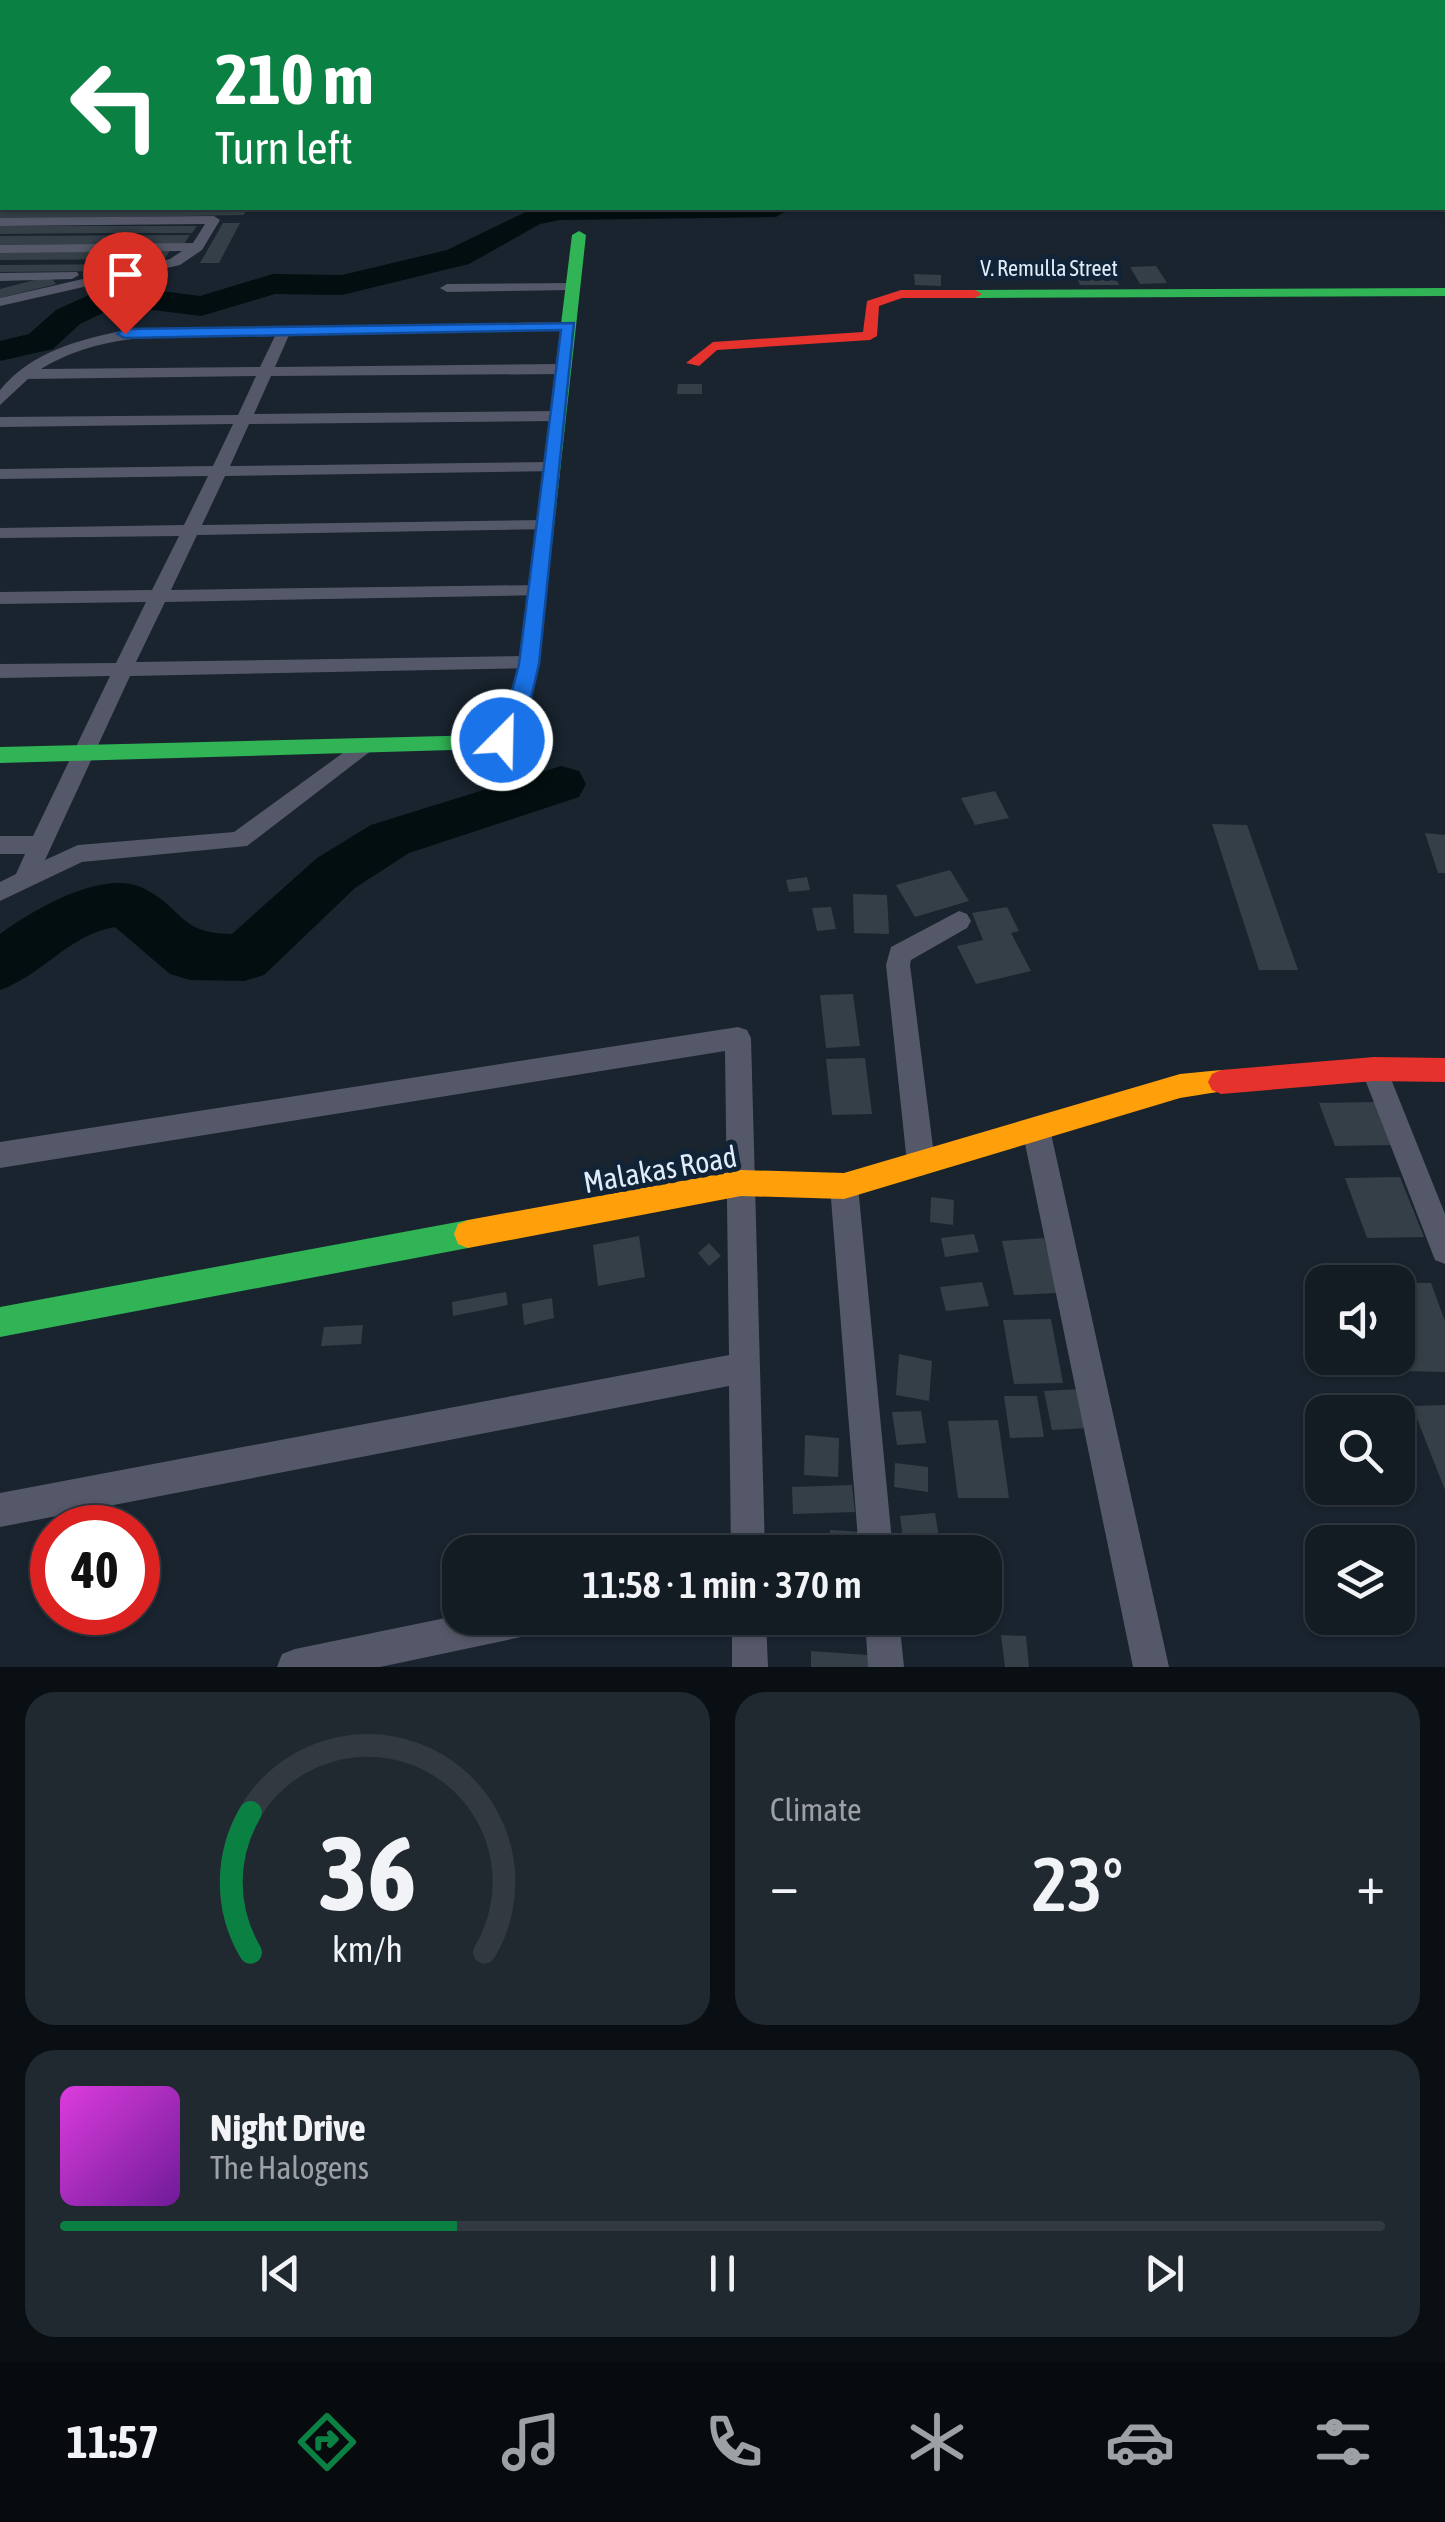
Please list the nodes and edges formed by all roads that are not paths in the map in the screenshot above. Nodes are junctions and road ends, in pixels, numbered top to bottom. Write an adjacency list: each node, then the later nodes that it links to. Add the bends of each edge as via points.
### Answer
1 (0, 222): 3 (street, via 214,220)
2 (579, 235): 7 (street)
3 (196, 248): 4 (street); 5 (street, via 175,262)
4 (0, 249)
5 (110, 275): 6 (street); 10 (street)
6 (0, 276)
7 (573, 286): 8 (street); 11 (street)
8 (446, 288)
9 (1445, 292): 13 (street, V. Remulla Street, via 901,294 872,304 870,336 713,346)
10 (0, 302)
11 (568, 326): 12 (street); 14 (street)
12 (285, 329): 15 (street); 16 (street, via 125,334 77,344)
13 (694, 363)
14 (564, 369): 15 (street); 19 (street)
15 (266, 372): 16 (street); 20 (street)
16 (23, 374): 17 (street); 18 (street)
17 (0, 376)
18 (0, 400)
19 (558, 416): 20 (street); 22 (street)
20 (245, 420): 21 (street); 23 (street)
21 (0, 422)
22 (552, 468): 23 (street); 25 (street)
23 (222, 471): 24 (street); 26 (street)
24 (0, 474)
25 (545, 526): 26 (street); 28 (street)
26 (192, 530): 27 (street); 29 (street)
27 (0, 532)
28 (538, 592): 29 (street); 31 (street)
29 (158, 594): 30 (street); 32 (street)
30 (0, 598)
31 (529, 664): 32 (street); 34 (street, via 512,732 502,740)
32 (122, 668): 33 (street); 35 (street)
33 (0, 671)
34 (365, 747): 35 (street); 39 (street, via 239,840 78,854)
35 (82, 754): 36 (street); 37 (street)
36 (0, 755)
37 (40, 844): 38 (street); 39 (street)
38 (0, 845)
39 (25, 880): 40 (street)
40 (0, 892)
41 (960, 921): 46 (street, via 900,954 898,966)
42 (1374, 1070): 43 (street, Malakas Road); 44 (street, Malakas Road, via 1180,1086); 49 (street)
43 (1445, 1070)
44 (1036, 1129): 46 (street, Malakas Road); 61 (street)
45 (0, 1155): 47 (street, via 738,1038)
46 (921, 1163): 48 (street, Malakas Road)
47 (741, 1183): 48 (street, Malakas Road); 50 (street, Malakas Road); 51 (street)
48 (844, 1186): 54 (street)
49 (1445, 1250)
50 (0, 1322)
51 (744, 1367): 52 (street); 53 (street)
52 (0, 1510)
53 (748, 1535)
54 (875, 1535)
55 (448, 1635): 58 (street)
56 (749, 1635): 59 (street)
57 (883, 1635): 60 (street)
58 (295, 1667)
59 (750, 1667)
60 (886, 1667)
61 (1151, 1667)

